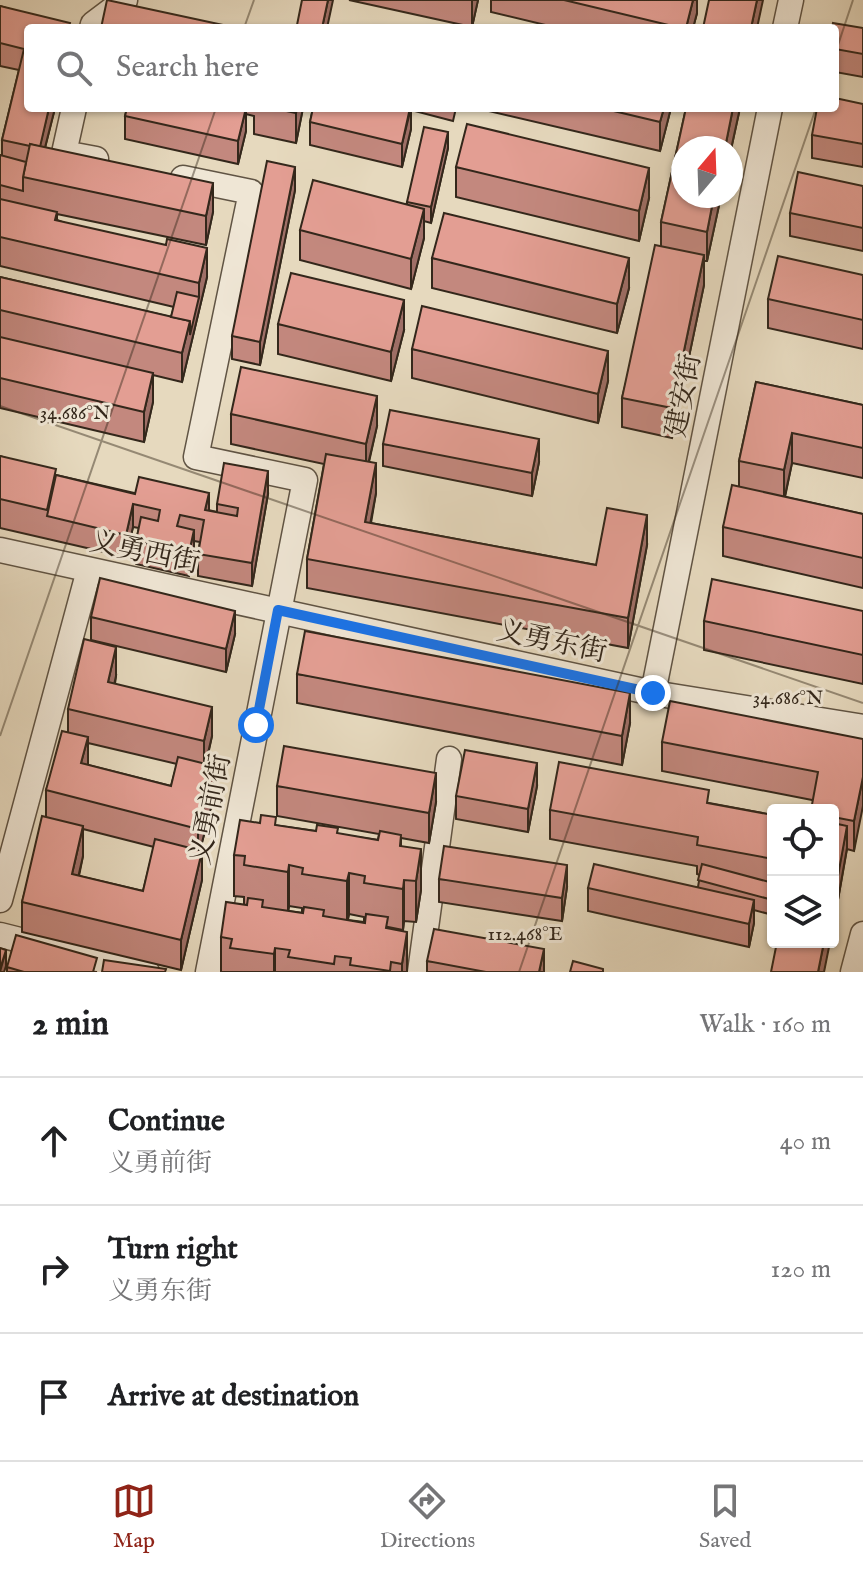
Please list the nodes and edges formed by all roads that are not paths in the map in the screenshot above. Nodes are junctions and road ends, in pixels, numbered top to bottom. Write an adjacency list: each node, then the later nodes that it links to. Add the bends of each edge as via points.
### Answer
1 (125, 0): 3 (street)
2 (791, 0): 4 (street)
3 (93, 24)
4 (786, 24)
5 (73, 112): 7 (street, via 64,153)
6 (769, 112): 12 (street, 建安街)
7 (126, 166)
8 (158, 172): 11 (street, 义勇前街, via 251,192 196,457 305,480)
9 (0, 550): 10 (street, 义勇西街)
10 (89, 570): 11 (street, 义勇西街); 15 (street)
11 (278, 610): 12 (street, 义勇东街); 19 (street, 义勇前街)
12 (653, 693): 13 (street, 义勇东街)
13 (863, 727)
14 (449, 759): 20 (street)
15 (0, 900)
16 (863, 934): 21 (street)
17 (0, 935): 18 (street)
18 (147, 972)
19 (208, 972)
20 (420, 972)
21 (853, 972)

